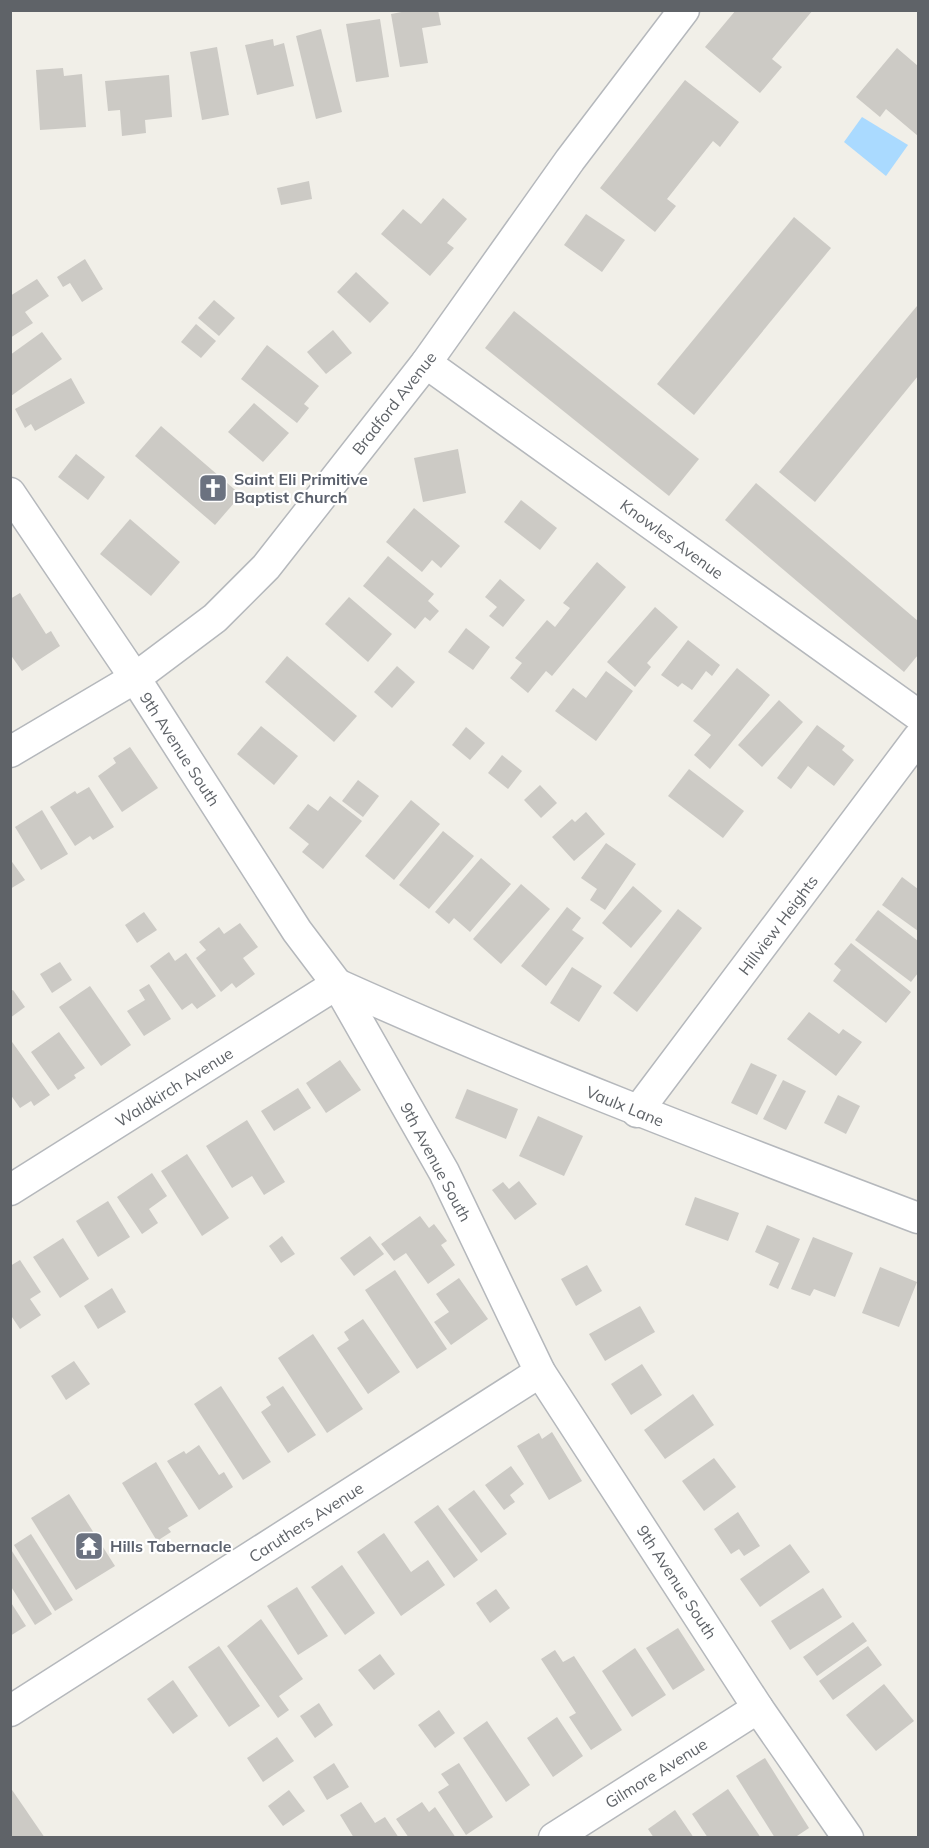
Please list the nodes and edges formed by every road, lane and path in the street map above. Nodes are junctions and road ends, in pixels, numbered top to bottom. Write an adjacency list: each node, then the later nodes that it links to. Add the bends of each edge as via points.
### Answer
1 (684, 10): 2 (street, Bradford Avenue, via 570,160)
2 (426, 363): 4 (street, Bradford Avenue, via 266,567 214,618); 5 (street, Knowles Avenue)
3 (10, 493): 4 (street, 9th Avenue South)
4 (135, 678): 7 (street, Bradford Avenue); 8 (street, 9th Avenue South, via 297,931)
5 (918, 715)
6 (918, 738): 9 (street, Hillview Heights)
7 (10, 752)
8 (337, 984): 9 (street, Vaulx Lane); 10 (street, Waldkirch Avenue); 12 (street, 9th Avenue South, via 444,1172)
9 (637, 1112): 11 (street, Vaulx Lane)
10 (10, 1190)
11 (918, 1218)
12 (540, 1372): 13 (street, 9th Avenue South); 14 (street, Caruthers Avenue)
13 (758, 1708): 15 (street, Gilmore Avenue); 16 (street, 9th Avenue South)
14 (10, 1711)
15 (554, 1838)
16 (848, 1838)

